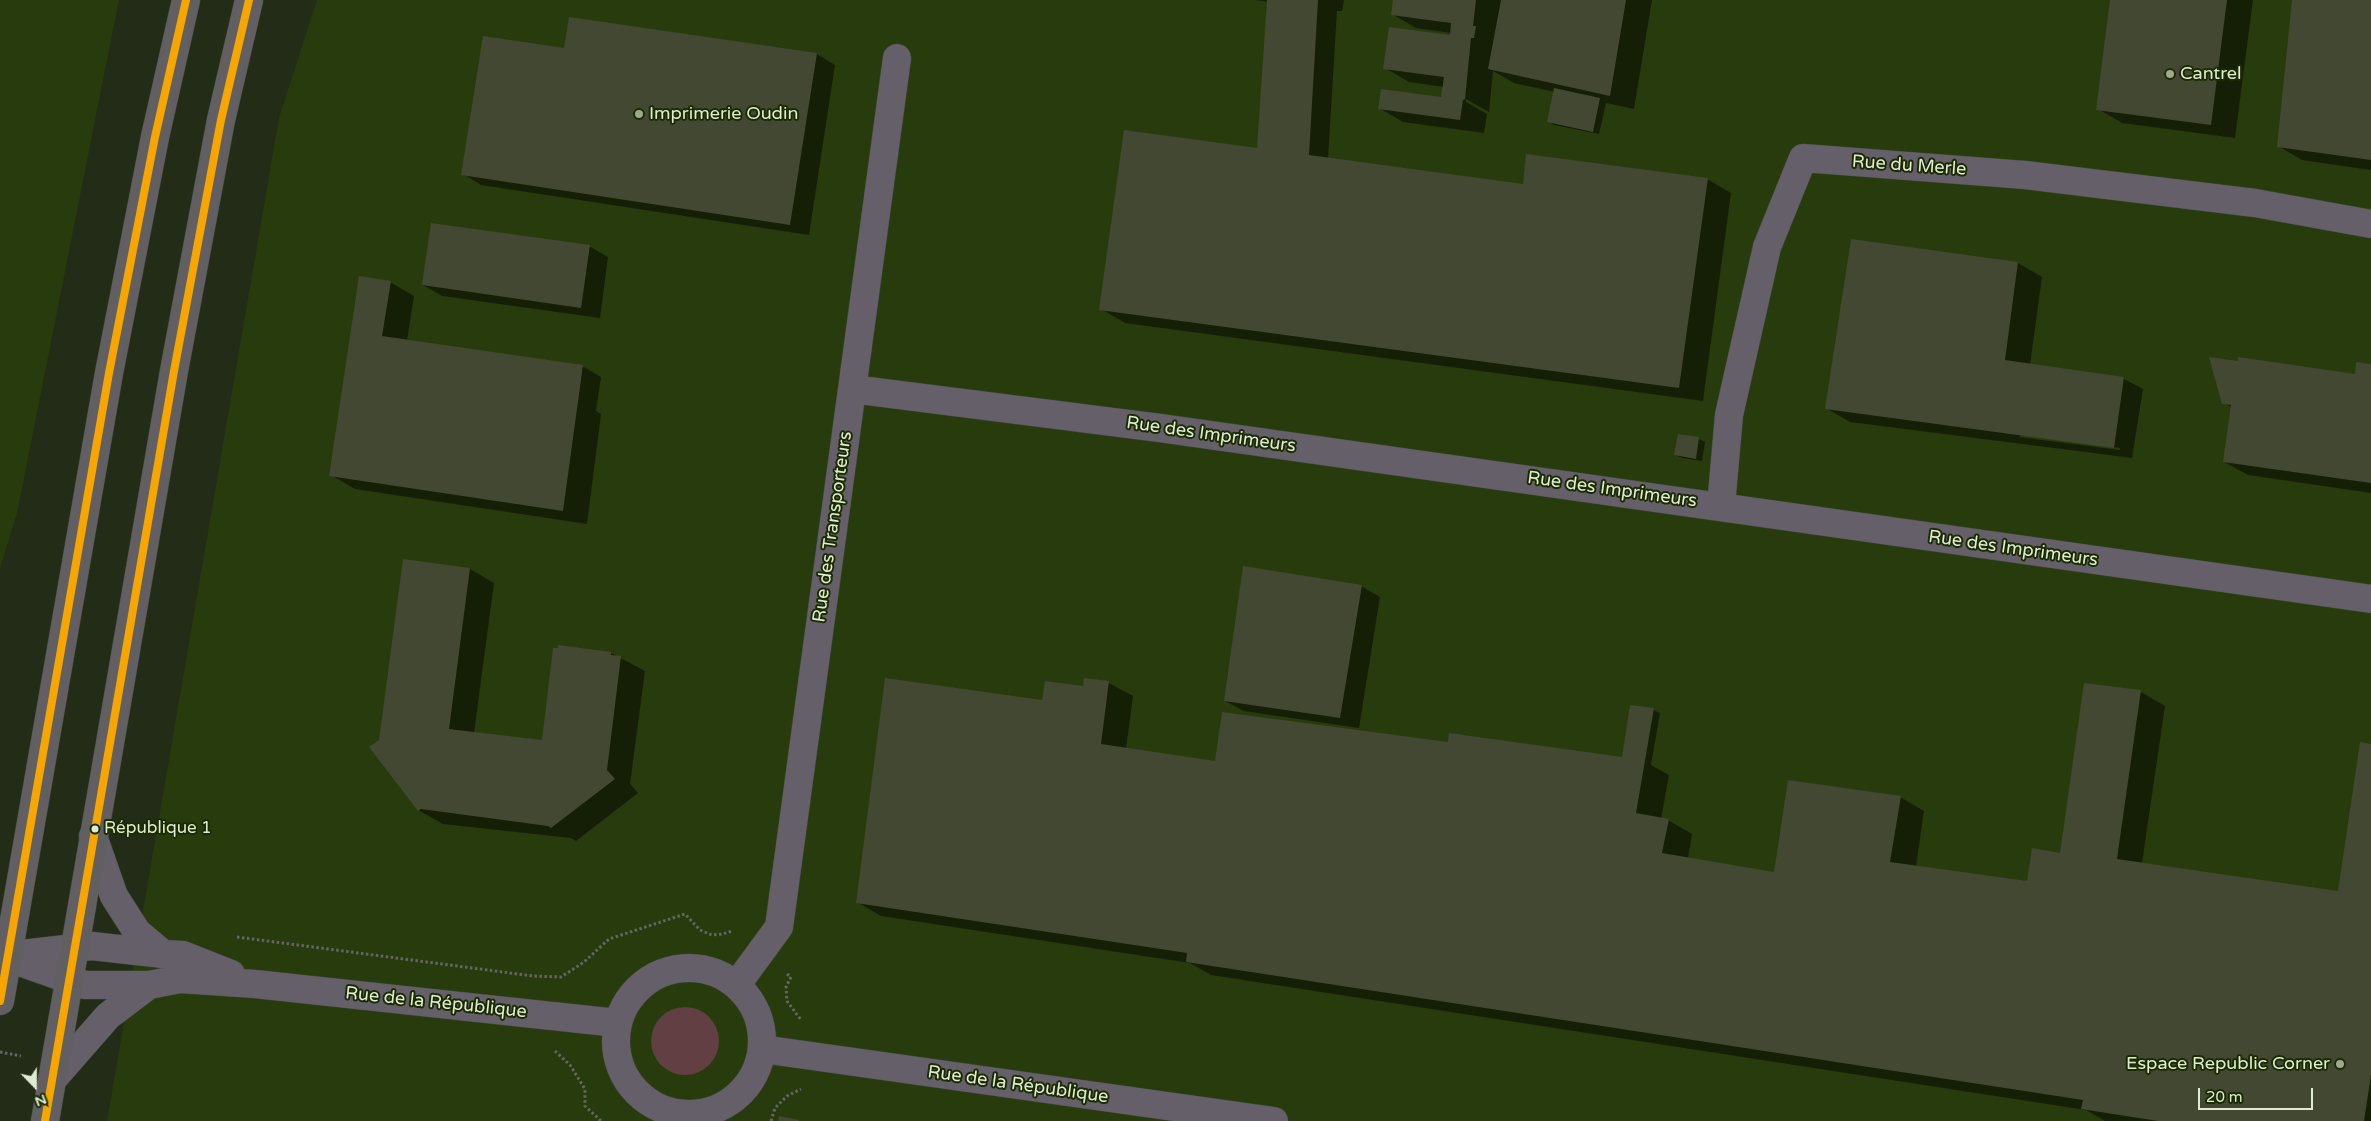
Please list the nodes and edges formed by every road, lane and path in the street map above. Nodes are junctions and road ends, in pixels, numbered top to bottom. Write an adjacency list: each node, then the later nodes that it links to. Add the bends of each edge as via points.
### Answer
1 (186, 0): 11 (main road, via 155,137 109,372)
2 (249, 0): 8 (main road, via 221,120 177,351)
3 (898, 58): 5 (street, Rue des Transporteurs)
4 (2371, 224): 6 (street, Rue du Merle, via 2255,203 2025,175 1803,158 1766,247 1729,415)
5 (852, 389): 6 (street, Rue des Imprimeurs); 13 (street, Rue des Transporteurs, via 779,927)
6 (1721, 506): 7 (street, Rue des Imprimeurs)
7 (2371, 599)
8 (93, 836): 9 (main road); 10 (street, via 114,896 137,932)
9 (75, 949): 10 (street, Rue de la République, via 92,946); 11 (street, Rue de la République); 12 (main road)
10 (163, 954): 14 (street, Rue de la République, via 183,955)
11 (3, 955): 12 (street, Rue de la République); 16 (main road)
12 (69, 979): 15 (street, Rue de la République, via 85,985); 19 (main road)
13 (738, 983): 17 (street, via 715,972 682,968 659,976 634,991); 18 (street, via 754,1003 761,1028)
14 (255, 984): 15 (street, Rue de la République, via 180,979); 17 (street, Rue de la République)
15 (149, 985): 19 (street, Rue de la République, via 108,1016)
16 (0, 1001)
17 (617, 1023): 20 (street, via 614,1046 621,1070 632,1088 648,1104 669,1111)
18 (762, 1049): 20 (street, via 757,1067 742,1092); 22 (street, Rue de la République)
19 (52, 1080): 21 (main road)
20 (721, 1114)
21 (45, 1121)
22 (1274, 1121)

